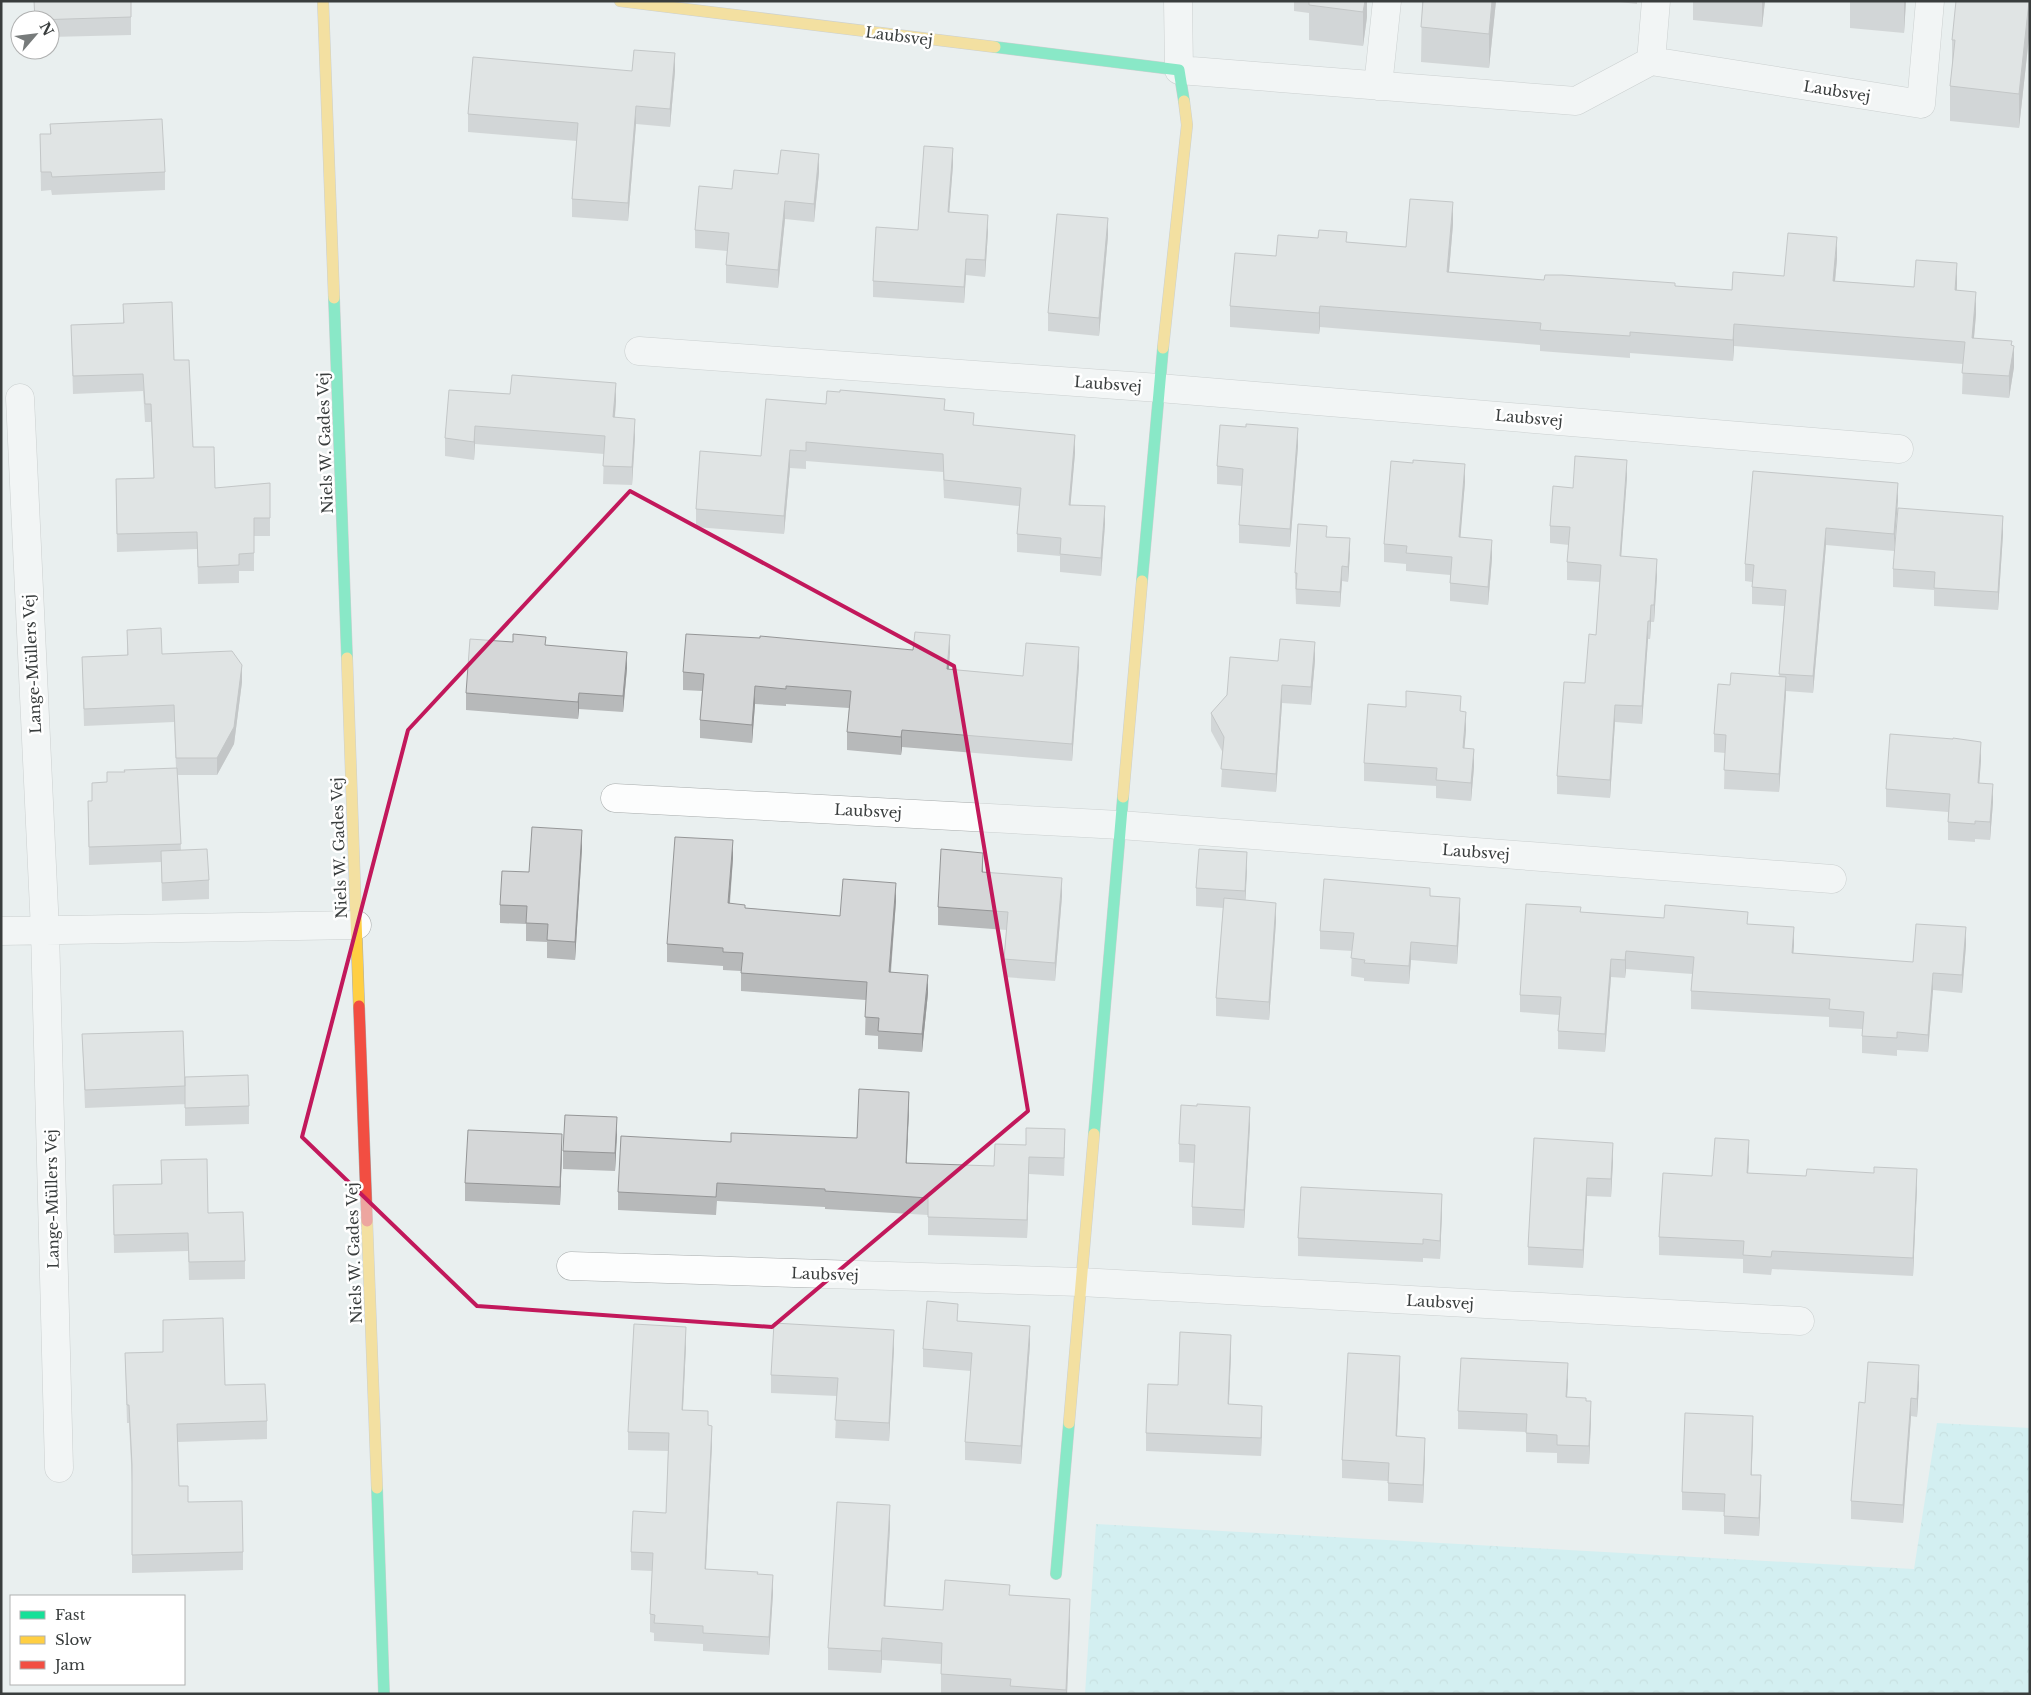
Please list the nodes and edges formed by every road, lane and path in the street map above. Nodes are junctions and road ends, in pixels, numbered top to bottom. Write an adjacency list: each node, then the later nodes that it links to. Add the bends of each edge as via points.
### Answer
1 (323, 1): 17 (street, Niels W. Gades Vej)
2 (620, 1): 8 (street, Laubsvej)
3 (1178, 1): 8 (street, Laubsvej)
4 (1387, 1): 9 (street)
5 (1656, 1): 7 (street)
6 (1930, 1): 7 (street, Laubsvej, via 1920,104)
7 (1651, 61): 9 (street, Laubsvej, via 1576,101)
8 (1179, 70): 9 (street, Laubsvej); 11 (street, Laubsvej, via 1186,125)
9 (1378, 86)
10 (639, 351): 11 (street, Laubsvej)
11 (1159, 388): 13 (street, Laubsvej); 15 (street, Laubsvej)
12 (20, 398): 18 (street, Lange-Müllers Vej)
13 (1899, 449)
14 (615, 798): 15 (street, Laubsvej)
15 (1120, 825): 16 (street, Laubsvej); 21 (street, Laubsvej)
16 (1832, 879)
17 (357, 925): 18 (street); 25 (street, Niels W. Gades Vej)
18 (45, 930): 19 (street); 23 (street, Lange-Müllers Vej)
19 (1, 931)
20 (571, 1266): 21 (street, Laubsvej)
21 (1080, 1282): 22 (street, Laubsvej); 24 (street, Laubsvej)
22 (1800, 1321)
23 (59, 1468)
24 (1056, 1574)
25 (384, 1694)

